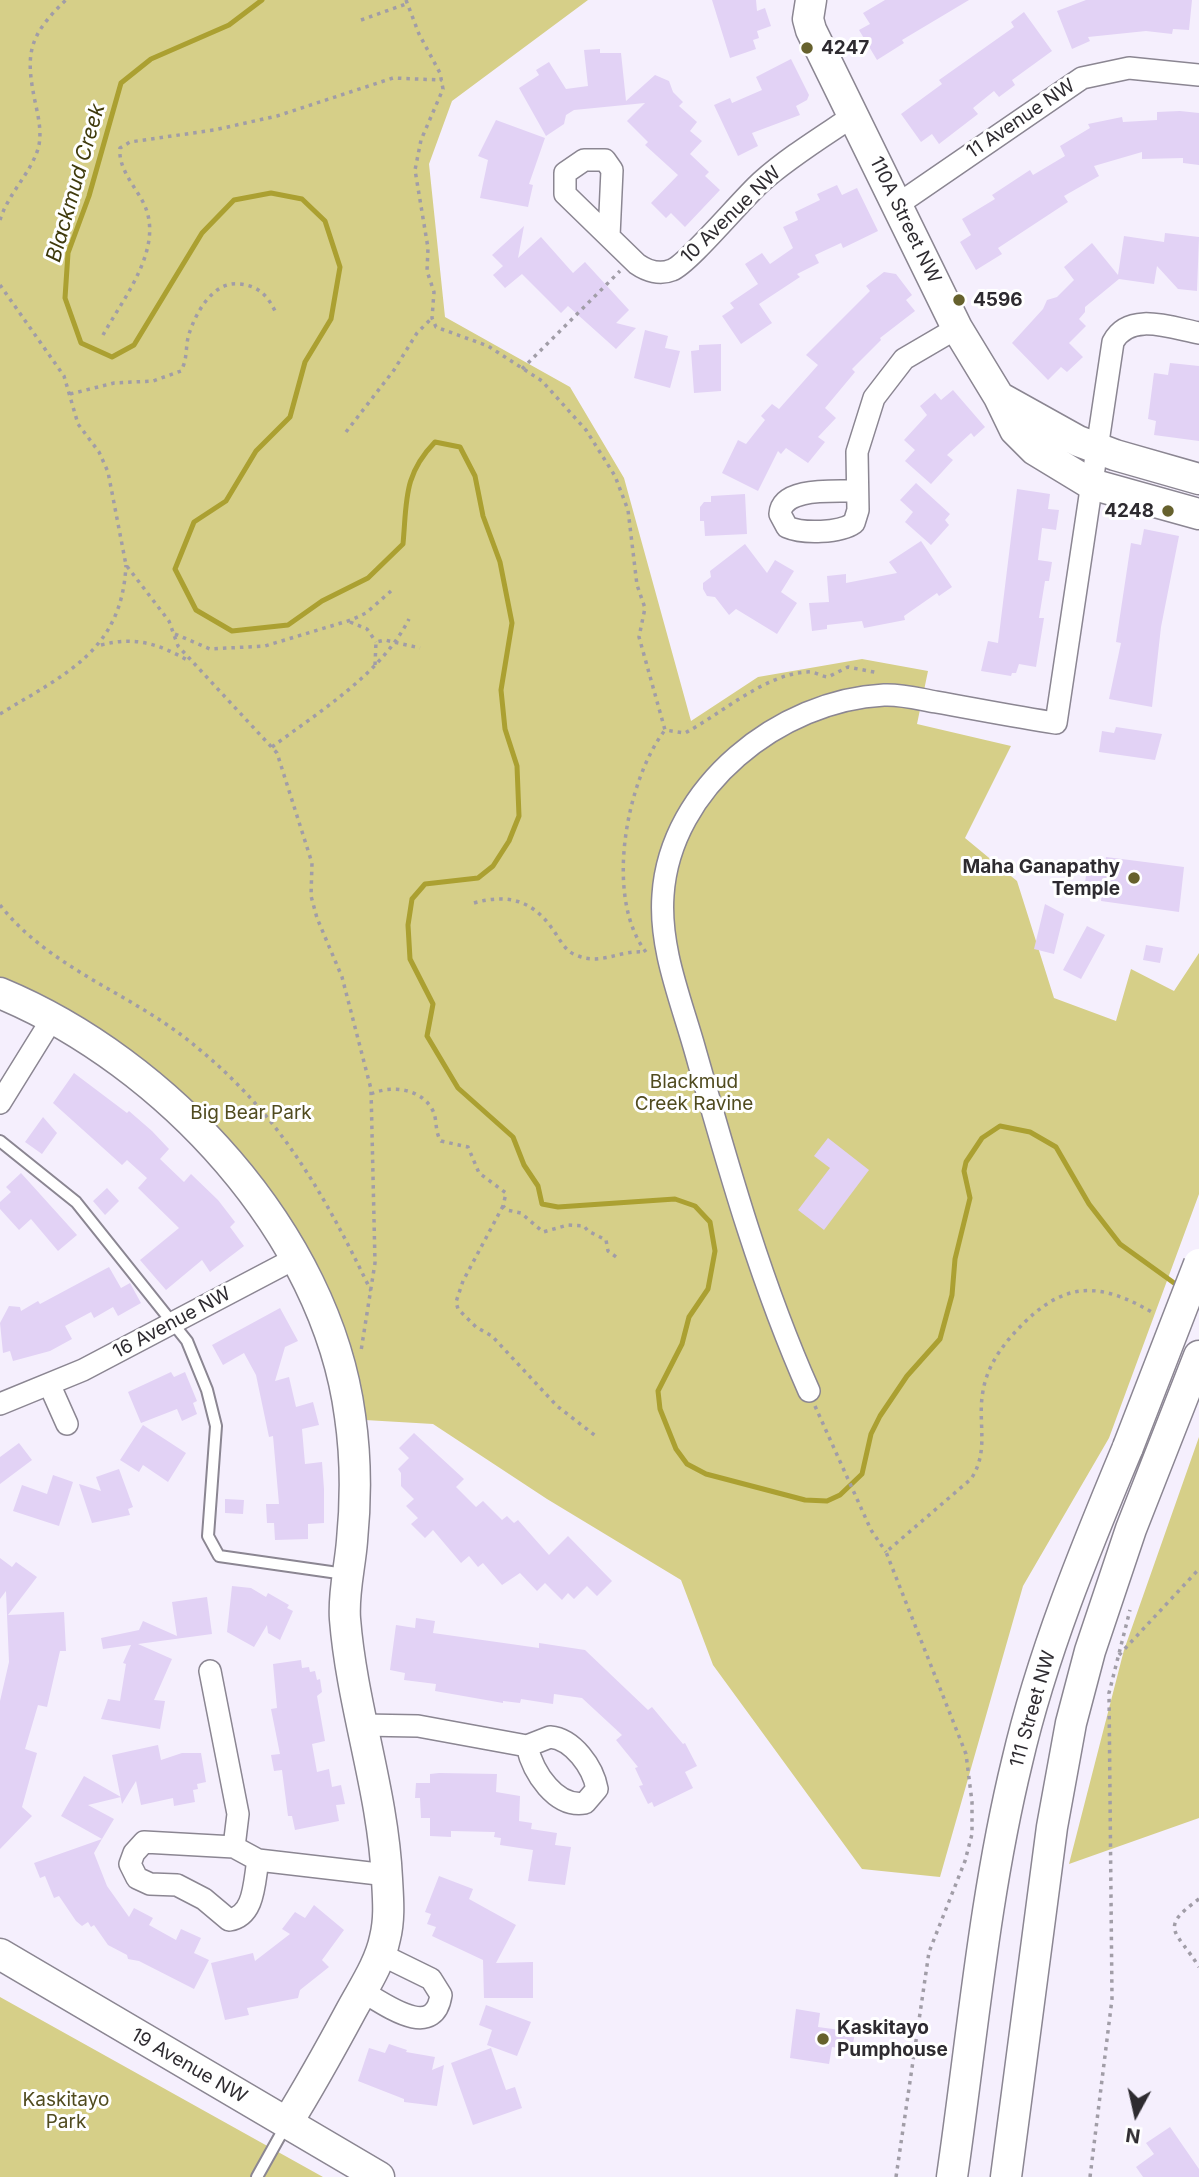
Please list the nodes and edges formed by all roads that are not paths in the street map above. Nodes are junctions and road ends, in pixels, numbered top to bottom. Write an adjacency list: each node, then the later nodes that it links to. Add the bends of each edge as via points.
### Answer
1 (811, 0): 3 (street, 110A Street NW, via 811,30)
2 (1199, 75): 4 (street, 11 Avenue NW, via 1129,68 1082,78)
3 (853, 116): 4 (street, 110A Street NW); 5 (street, 10 Avenue NW, via 764,180 680,266 657,272 643,268)
4 (897, 205): 6 (street, 110A Street NW)
5 (609, 236)
6 (957, 328): 8 (street, 110A Street NW, via 999,397 1058,432); 10 (street, via 904,359 880,389 859,442)
7 (1199, 333): 8 (street, via 1146,324 1132,324 1121,331 1114,342)
8 (1094, 466): 9 (street); 11 (street); 21 (street, via 1056,723 885,694 822,708 786,723 716,776 685,822 663,892 657,951 742,1217)
9 (1199, 479)
10 (857, 491)
11 (1199, 514)
12 (0, 993): 13 (street)
13 (52, 1018): 14 (street); 16 (street, via 128,1067 193,1123 247,1184)
14 (0, 1103)
15 (0, 1141): 18 (lane, via 76,1202)
16 (294, 1259): 18 (street, 16 Avenue NW); 24 (street, via 332,1343 350,1416 355,1492)
17 (1199, 1264): 37 (street, 111 Street NW, bridge, via 1052,1641 1017,1762 993,1885)
18 (173, 1322): 20 (street, 16 Avenue NW); 24 (lane, via 197,1362 216,1426 208,1536 219,1556)
19 (1199, 1356): 38 (street, 111 Street NW, via 1131,1529 1090,1651 1063,1759)
20 (50, 1386): 22 (street, 16 Avenue NW); 23 (street)
21 (809, 1391)
22 (0, 1404)
23 (67, 1424)
24 (348, 1575): 26 (street, via 346,1634)
25 (210, 1671): 28 (street, via 238,1814)
26 (363, 1725): 27 (street, via 418,1726); 30 (street)
27 (527, 1746)
28 (234, 1847): 29 (street); 29 (street, via 144,1842 130,1864 137,1878 150,1884 177,1885 229,1920 240,1919 247,1912)
29 (258, 1860): 30 (street)
30 (387, 1875): 31 (street, via 388,1913)
31 (380, 1954): 33 (street); 33 (street, via 431,1979 441,1995 436,2012 428,2018 411,2017)
32 (0, 1955): 34 (street, 19 Avenue NW)
33 (362, 1991): 34 (street)
34 (287, 2123): 35 (lane); 36 (street, 19 Avenue NW)
35 (257, 2177)
36 (379, 2177)
37 (952, 2177)
38 (1006, 2177)

